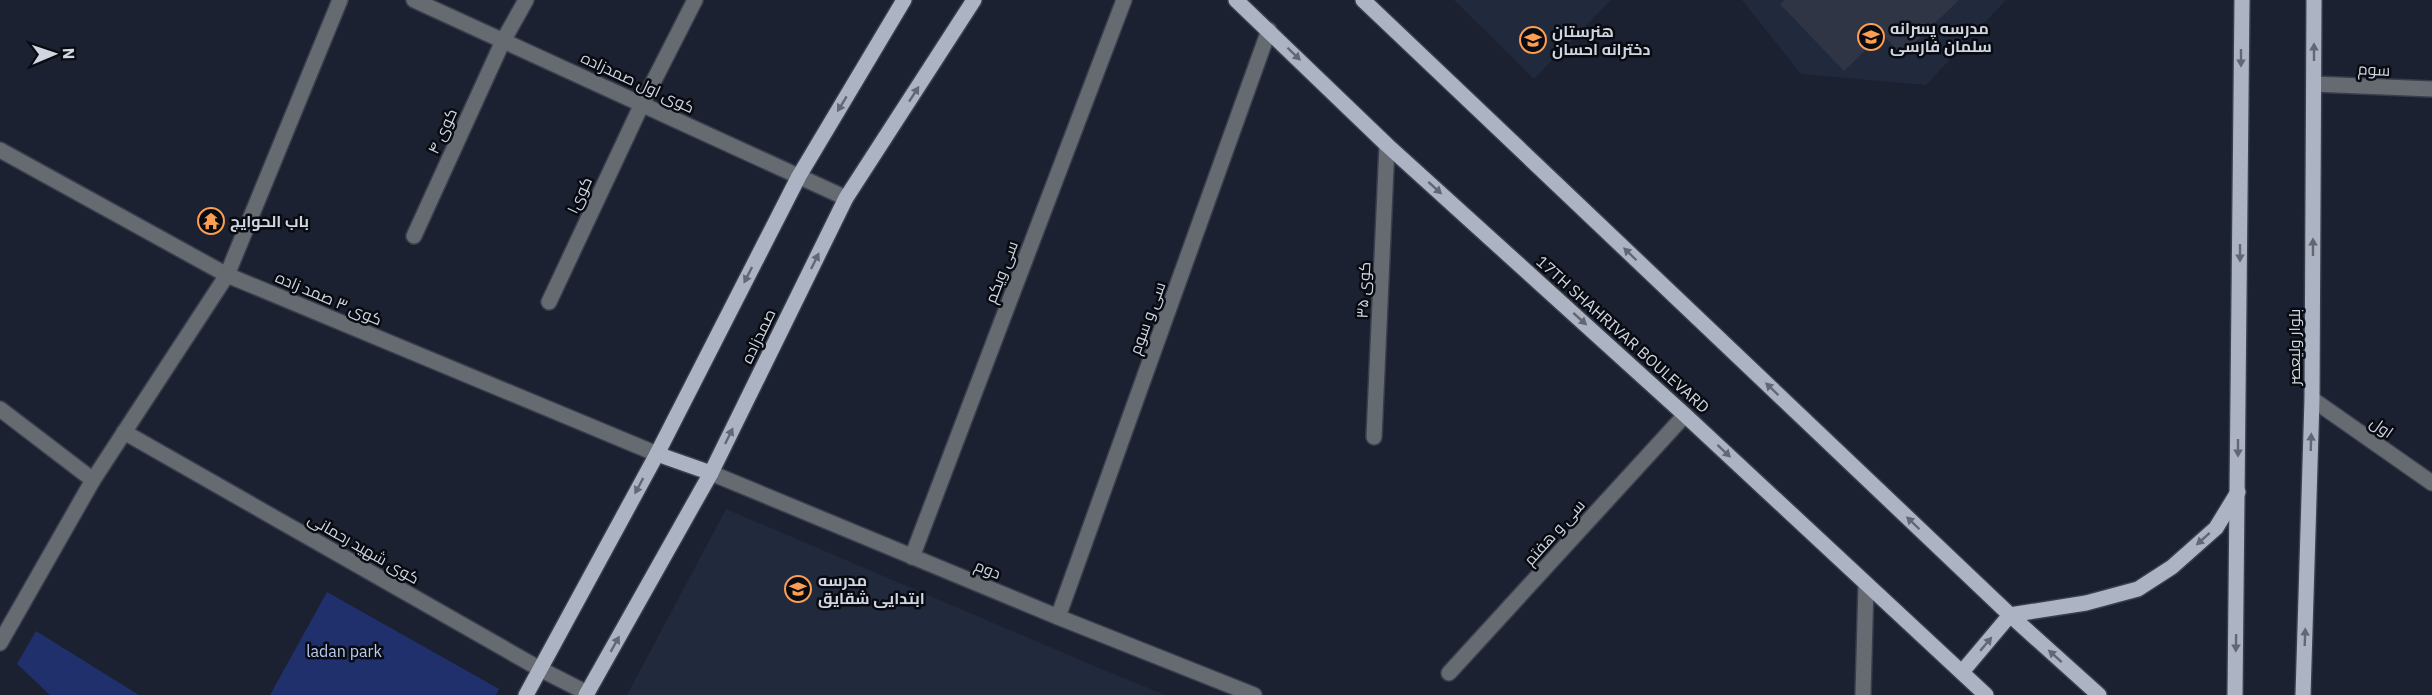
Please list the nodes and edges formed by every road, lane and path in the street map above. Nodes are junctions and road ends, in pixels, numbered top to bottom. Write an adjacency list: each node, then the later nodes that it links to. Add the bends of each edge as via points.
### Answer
1 (340, 0): 22 (street)
2 (414, 0): 13 (street, کوی اول صمدزاده)
3 (526, 0): 13 (street, کوی ۴)
4 (695, 0): 16 (street, کوی۱)
5 (904, 0): 19 (main road, one-way to 19)
6 (974, 0): 20 (main road, صمدزاده, one-way to 6)
7 (1124, 0): 34 (street, سی ویکم)
8 (1236, 0): 12 (main road, 17TH SHAHRIVAR BOULEVARD)
9 (1363, 0): 36 (main road, one-way to 9)
10 (2242, 0): 33 (main road, one-way to 33)
11 (2314, 0): 14 (main road, بلوار ولیعصر, one-way to 11)
12 (1269, 30): 17 (main road, 17TH SHAHRIVAR BOULEVARD, one-way to 17); 37 (street, سی و سوم)
13 (503, 41): 16 (street, کوی اول صمدزاده); 21 (street, کوی ۴)
14 (2314, 84): 15 (street, سوم); 24 (main road, بلوار ولیعصر, one-way to 14)
15 (2432, 89)
16 (642, 104): 19 (street, کوی اول صمدزاده); 23 (street, کوی۱)
17 (1387, 145): 26 (main road, 17TH SHAHRIVAR BOULEVARD, one-way to 26); 28 (street, کوی ۳۵)
18 (0, 150): 22 (street, کوی ۳ صمد زاده)
19 (799, 176): 20 (street, کوی اول صمدزاده); 29 (main road, one-way to 29)
20 (846, 198): 30 (main road, صمدزاده, one-way to 20)
21 (414, 236)
22 (227, 275): 27 (street); 29 (street, کوی ۳ صمد زاده)
23 (549, 302)
24 (2312, 399): 32 (street, اول); 49 (main road, بلوار ولیعصر, one-way to 24)
25 (0, 409): 31 (street)
26 (1685, 415): 35 (main road, 17TH SHAHRIVAR BOULEVARD, one-way to 35); 41 (street, سی و هفتم)
27 (124, 432): 31 (street); 39 (street, کوی شهید رحمانی)
28 (1374, 436)
29 (657, 454): 30 (main road); 39 (main road, one-way to 39)
30 (711, 473): 34 (street, دوم); 42 (main road, صمدزاده, one-way to 30)
31 (93, 480): 38 (street)
32 (2432, 483)
33 (2238, 492): 36 (main road, one-way to 36, via 2216,528 2172,567 2138,589 2086,603); 48 (main road, one-way to 48)
34 (912, 557): 37 (street, دوم)
35 (1866, 584): 40 (main road, 17TH SHAHRIVAR BOULEVARD); 45 (street)
36 (2010, 615): 40 (main road, one-way to 36); 47 (main road, one-way to 36)
37 (1058, 617): 44 (street, دوم)
38 (0, 643)
39 (540, 669): 42 (street, کوی شهید رحمانی); 43 (main road)
40 (1962, 672): 46 (main road, 17TH SHAHRIVAR BOULEVARD)
41 (1449, 673)
42 (587, 694)
43 (526, 695)
44 (1254, 695)
45 (1863, 695)
46 (1986, 695)
47 (2099, 695)
48 (2235, 695)
49 (2303, 695)

